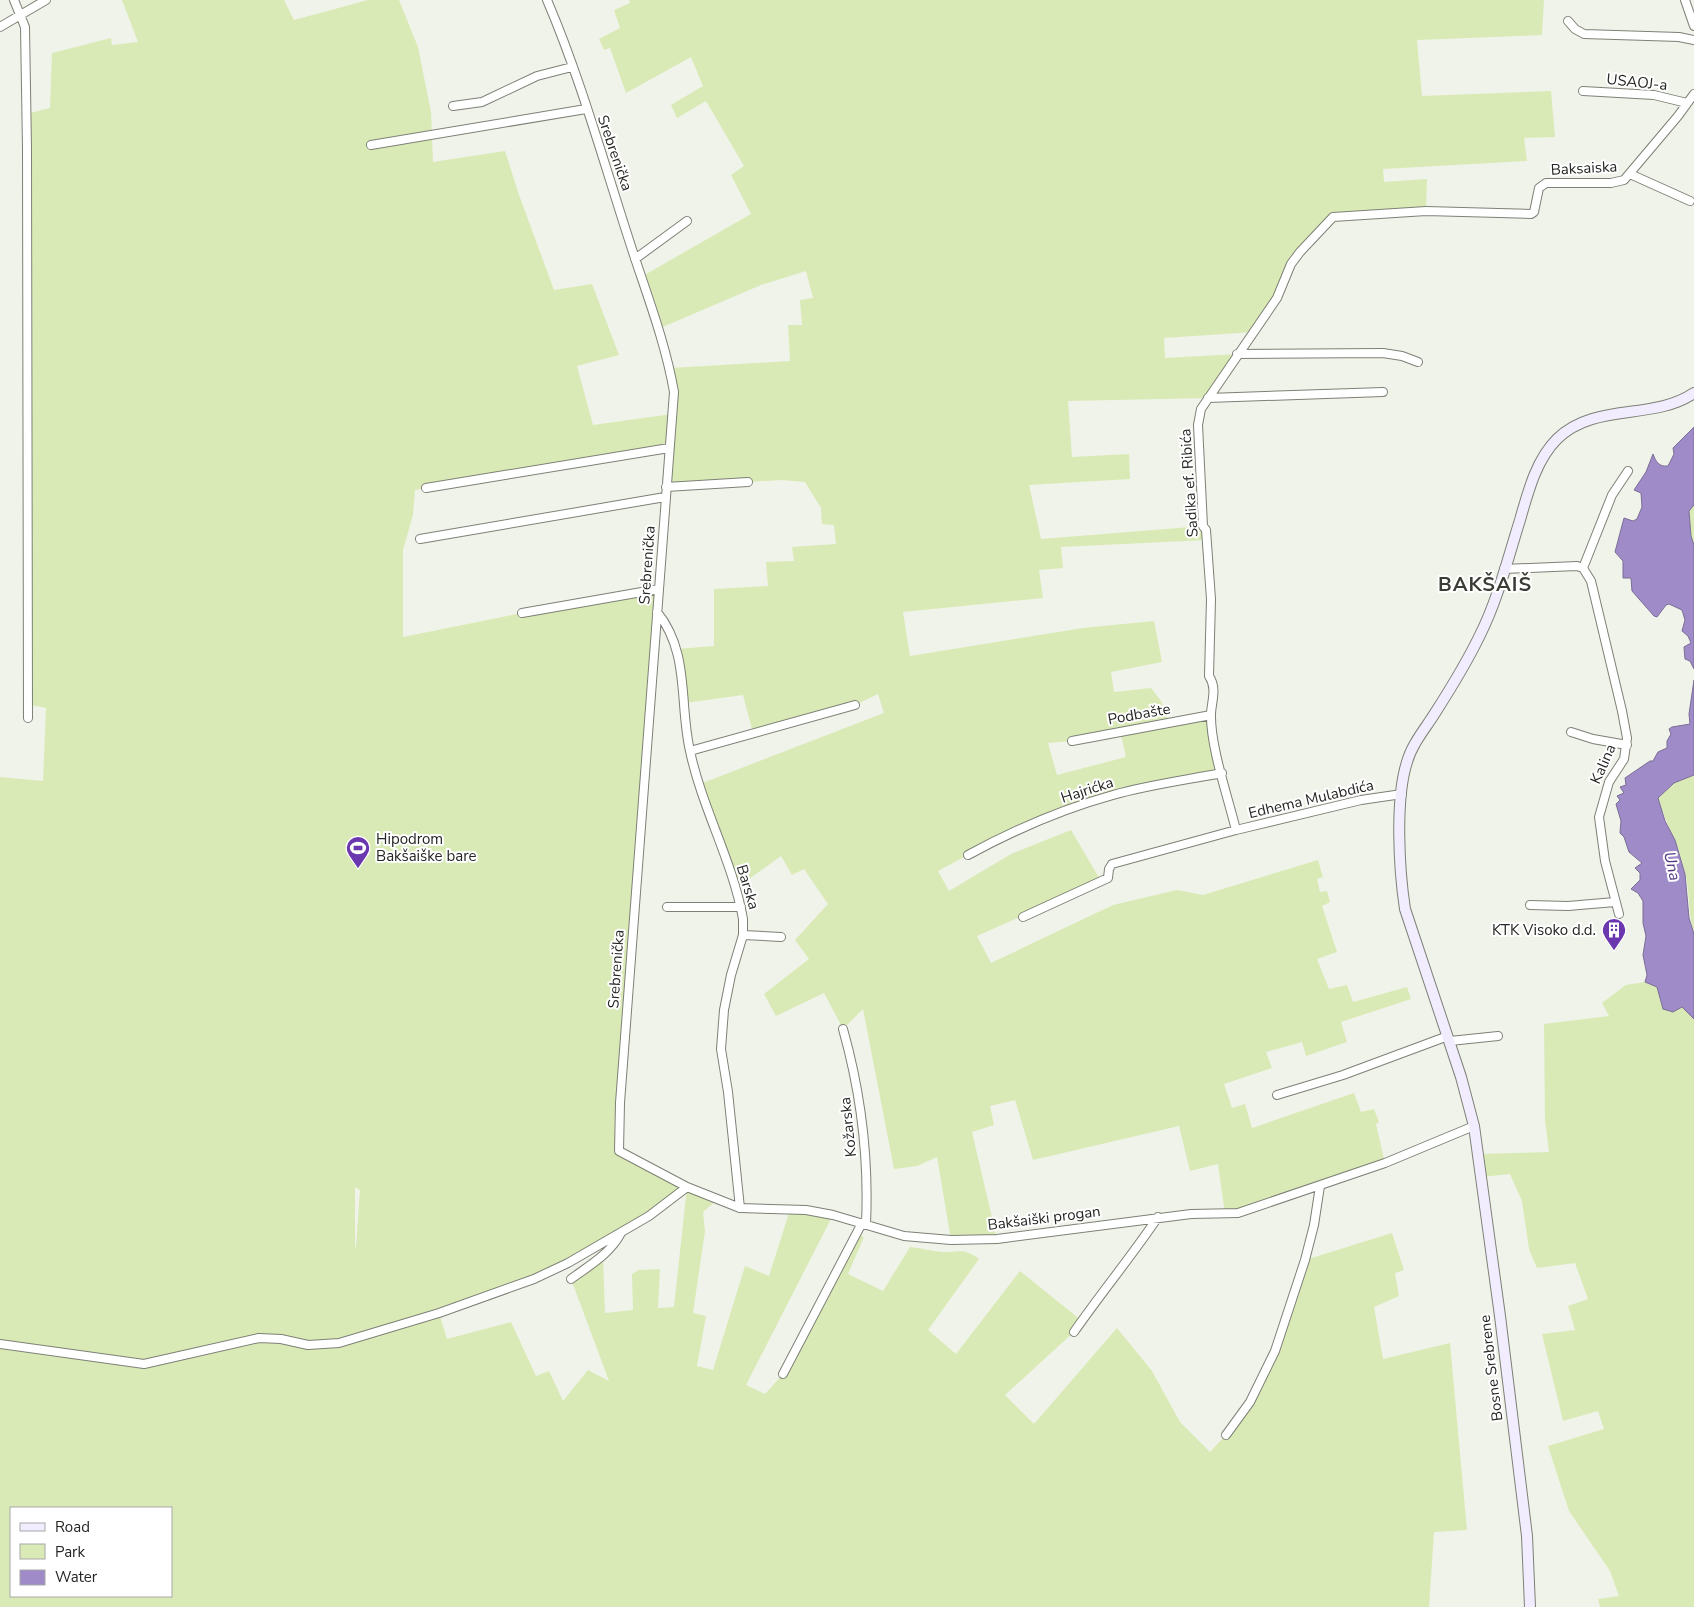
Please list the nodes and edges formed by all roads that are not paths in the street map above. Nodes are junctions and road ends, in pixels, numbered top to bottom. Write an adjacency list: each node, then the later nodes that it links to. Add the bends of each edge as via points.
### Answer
1 (14, 0): 5 (street)
2 (46, 0): 5 (street)
3 (547, 0): 10 (street, Srebrenička)
4 (1685, 0): 7 (street)
5 (20, 16): 8 (street); 41 (street, via 25,27 29,231)
6 (1568, 21): 9 (street, via 1584,34)
7 (1694, 26)
8 (0, 27)
9 (1694, 40)
10 (572, 67): 14 (street, via 537,76 482,102); 15 (street, Srebrenička)
11 (1583, 91): 13 (street, USAOJ-a, via 1654,95)
12 (1694, 94): 13 (street, Baksaiska)
13 (1687, 104): 17 (street, Baksaiska)
14 (453, 106)
15 (586, 109): 16 (street); 21 (street, Srebrenička)
16 (371, 145)
17 (1630, 174): 18 (street); 19 (street, Baksaiska, via 1618,183 1546,183 1539,188 1531,214)
18 (1690, 201)
19 (1426, 212): 22 (street, Sadika ef. Ribića, via 1333,216 1291,264 1276,298)
20 (687, 221): 21 (street)
21 (635, 259): 27 (street, Srebrenička, via 670,368 674,392)
22 (1237, 354): 23 (street, via 1383,353); 26 (street, Sadika ef. Ribića)
23 (1418, 362)
24 (1383, 392): 26 (street)
25 (1694, 393): 35 (street, Bosne Srebrene, via 1671,405 1590,418 1557,438 1542,457)
26 (1208, 398): 40 (street, Sadika ef. Ribića, via 1201,409 1198,425 1203,526 1206,530 1211,599 1209,676 1214,684)
27 (669, 448): 30 (street, Srebrenička); 31 (street)
28 (1628, 471): 34 (street, via 1612,495)
29 (748, 482): 30 (street)
30 (666, 487): 32 (street, Srebrenička)
31 (426, 488)
32 (665, 497): 33 (street); 36 (street, Srebrenička)
33 (420, 539)
34 (1583, 568): 35 (street); 44 (street, Kalina, via 1591,580 1599,610)
35 (1504, 569): 47 (street, Bosne Srebrene, via 1481,633 1411,752)
36 (659, 589): 37 (street, Srebrenička); 38 (street)
37 (657, 612): 45 (street, Barska, via 668,625 678,649); 64 (street, Srebrenička)
38 (522, 613)
39 (855, 705): 45 (street)
40 (1211, 715): 43 (street, Podbašte); 46 (street, Sadika ef. Ribića)
41 (28, 718)
42 (1570, 732): 44 (street)
43 (1072, 741)
44 (1627, 745): 51 (street, Kalina, via 1624,758 1603,796 1599,817 1603,853)
45 (690, 751): 54 (street, Barska)
46 (1222, 773): 48 (street, Sadika ef. Ribića); 50 (street, Hajrićka, via 1098,800 1018,828)
47 (1402, 794): 49 (street, Edhema Mulabdića, via 1362,800); 61 (street, Bosne Srebrene, via 1400,865 1405,909)
48 (1233, 820): 49 (street, Edhema Mulabdića)
49 (1236, 830): 56 (street, via 1112,864 1108,878)
50 (968, 855)
51 (1615, 902): 52 (street); 55 (street, Kalina)
52 (1530, 905)
53 (667, 907): 54 (street)
54 (741, 907): 57 (street, Barska)
55 (1619, 914)
56 (1023, 917)
57 (743, 935): 58 (street); 67 (street, Barska, via 731,975 721,1049)
58 (781, 937)
59 (843, 1029): 69 (street, Kožarska, via 860,1099 868,1184)
60 (1498, 1036): 61 (street)
61 (1449, 1038): 62 (street); 63 (street, Bosne Srebrene)
62 (1277, 1095)
63 (1474, 1126): 65 (street, Bakšaiški progan, via 1423,1149); 76 (street, Bosne Srebrene, via 1527,1536)
64 (619, 1151): 66 (street, Bakšaiški progan)
65 (1320, 1186): 68 (street, Bakšaiški progan, via 1238,1213); 75 (street, via 1305,1260 1275,1351 1250,1402)
66 (687, 1187): 67 (street, Bakšaiški progan); 70 (street)
67 (740, 1208): 69 (street, Bakšaiški progan, via 806,1210)
68 (1158, 1218): 69 (street, Bakšaiški progan, via 1030,1236 951,1240 904,1236); 72 (street)
69 (864, 1224): 74 (street)
70 (622, 1232): 71 (street, via 615,1245); 73 (street, via 568,1264 534,1279 439,1313 339,1343 308,1344 259,1338 144,1364)
71 (571, 1279)
72 (1074, 1332)
73 (0, 1344)
74 (783, 1374)
75 (1226, 1435)
76 (1530, 1607)

